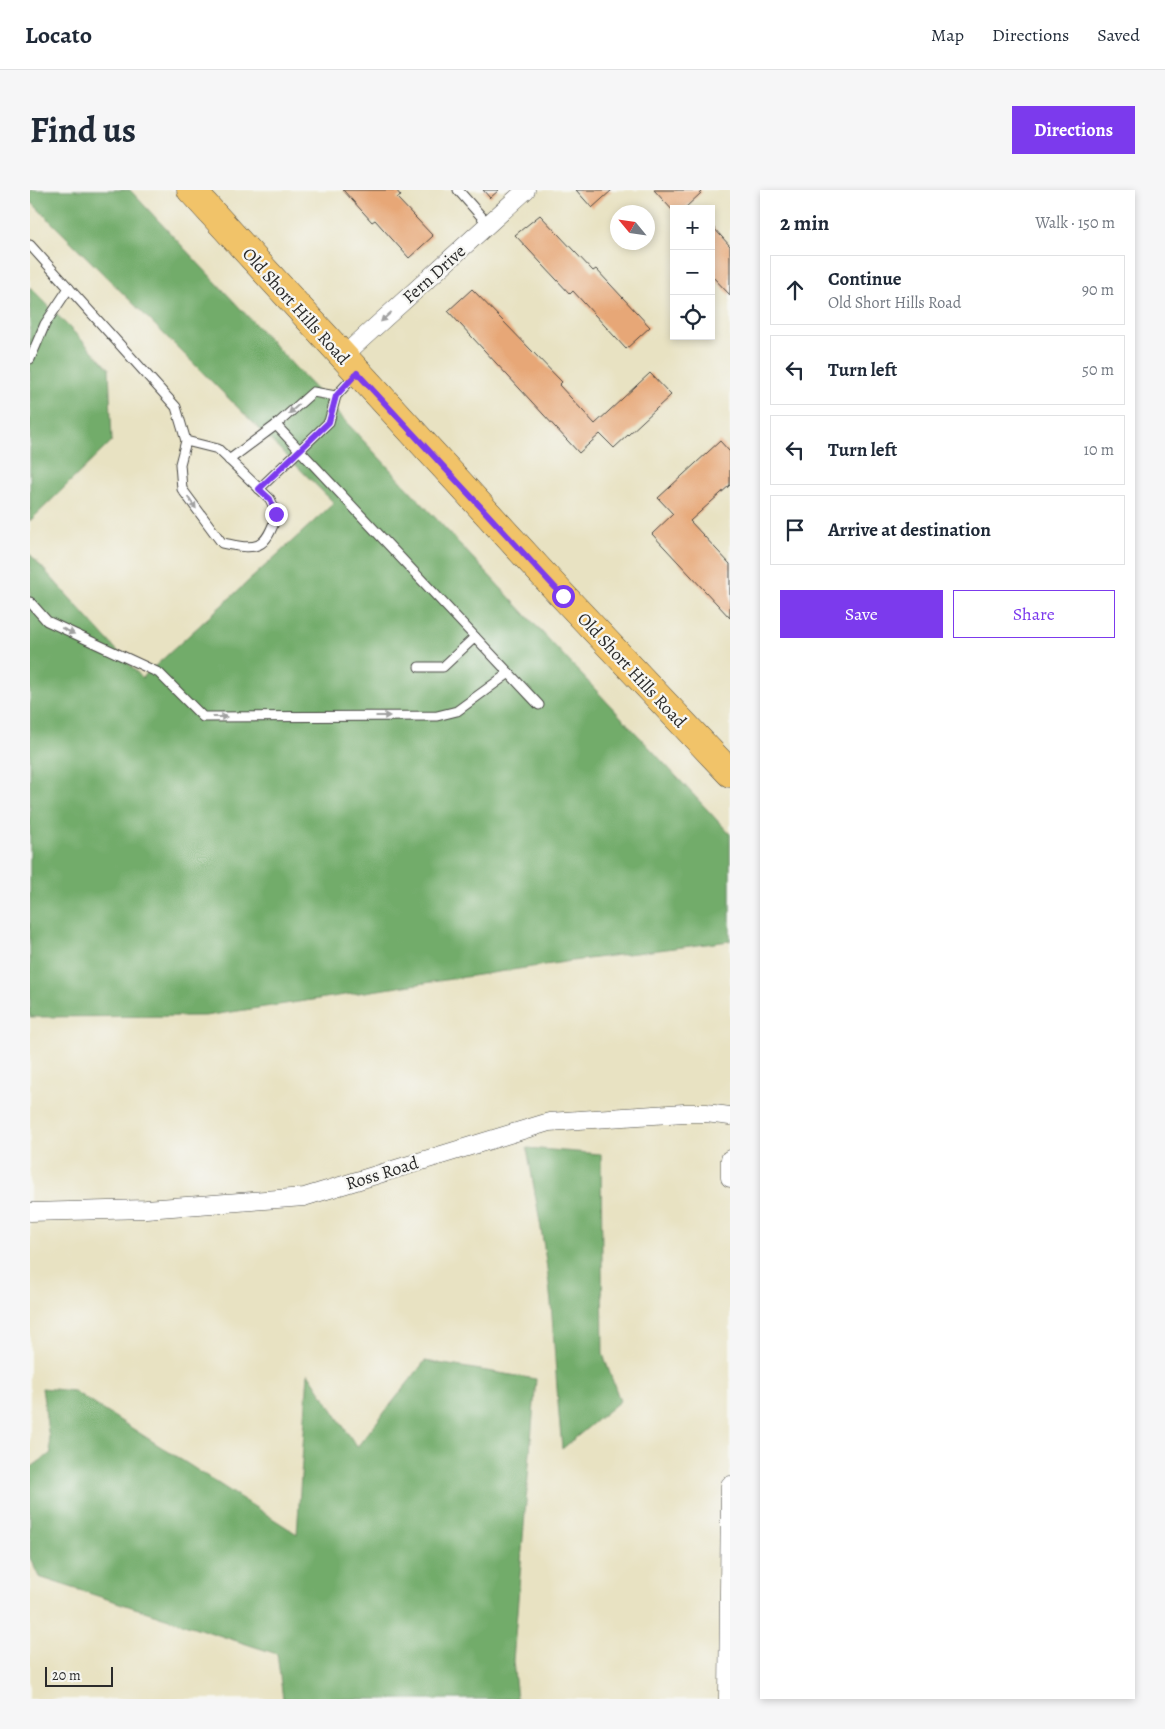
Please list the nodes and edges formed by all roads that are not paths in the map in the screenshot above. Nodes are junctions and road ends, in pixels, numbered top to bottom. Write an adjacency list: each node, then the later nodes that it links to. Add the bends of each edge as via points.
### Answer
1 (190, 190): 8 (main road, Old Short Hills Road)
2 (458, 190): 4 (lane)
3 (526, 190): 4 (street, Fern Drive)
4 (488, 224): 8 (street, Fern Drive, one-way to 8)
5 (30, 245): 6 (lane)
6 (69, 288): 7 (lane, via 46,324); 11 (lane, via 176,407)
7 (30, 359)
8 (350, 365): 9 (lane); 20 (main road, Old Short Hills Road)
9 (336, 396): 10 (lane, one-way to 10, via 313,392); 12 (lane, via 329,422)
10 (276, 425): 12 (lane); 13 (lane)
11 (186, 441): 13 (lane, via 218,449); 14 (lane, one-way to 14, via 180,464 182,489 222,543 246,548 260,545 270,535 276,514 270,499)
12 (299, 450): 14 (lane); 16 (lane)
13 (229, 460): 14 (lane)
14 (259, 489)
15 (30, 602): 18 (lane, one-way to 18, via 47,621 158,673 203,717 438,716 457,711)
16 (475, 637): 17 (lane, via 443,667); 18 (lane)
17 (419, 667)
18 (509, 672): 19 (lane)
19 (539, 705)
20 (730, 773)
21 (730, 1116): 24 (street, Ross Road, via 684,1113 549,1122 304,1197 146,1209)
22 (730, 1159): 23 (street)
23 (730, 1178)
24 (30, 1212)
25 (730, 1485): 26 (street)
26 (728, 1699)

